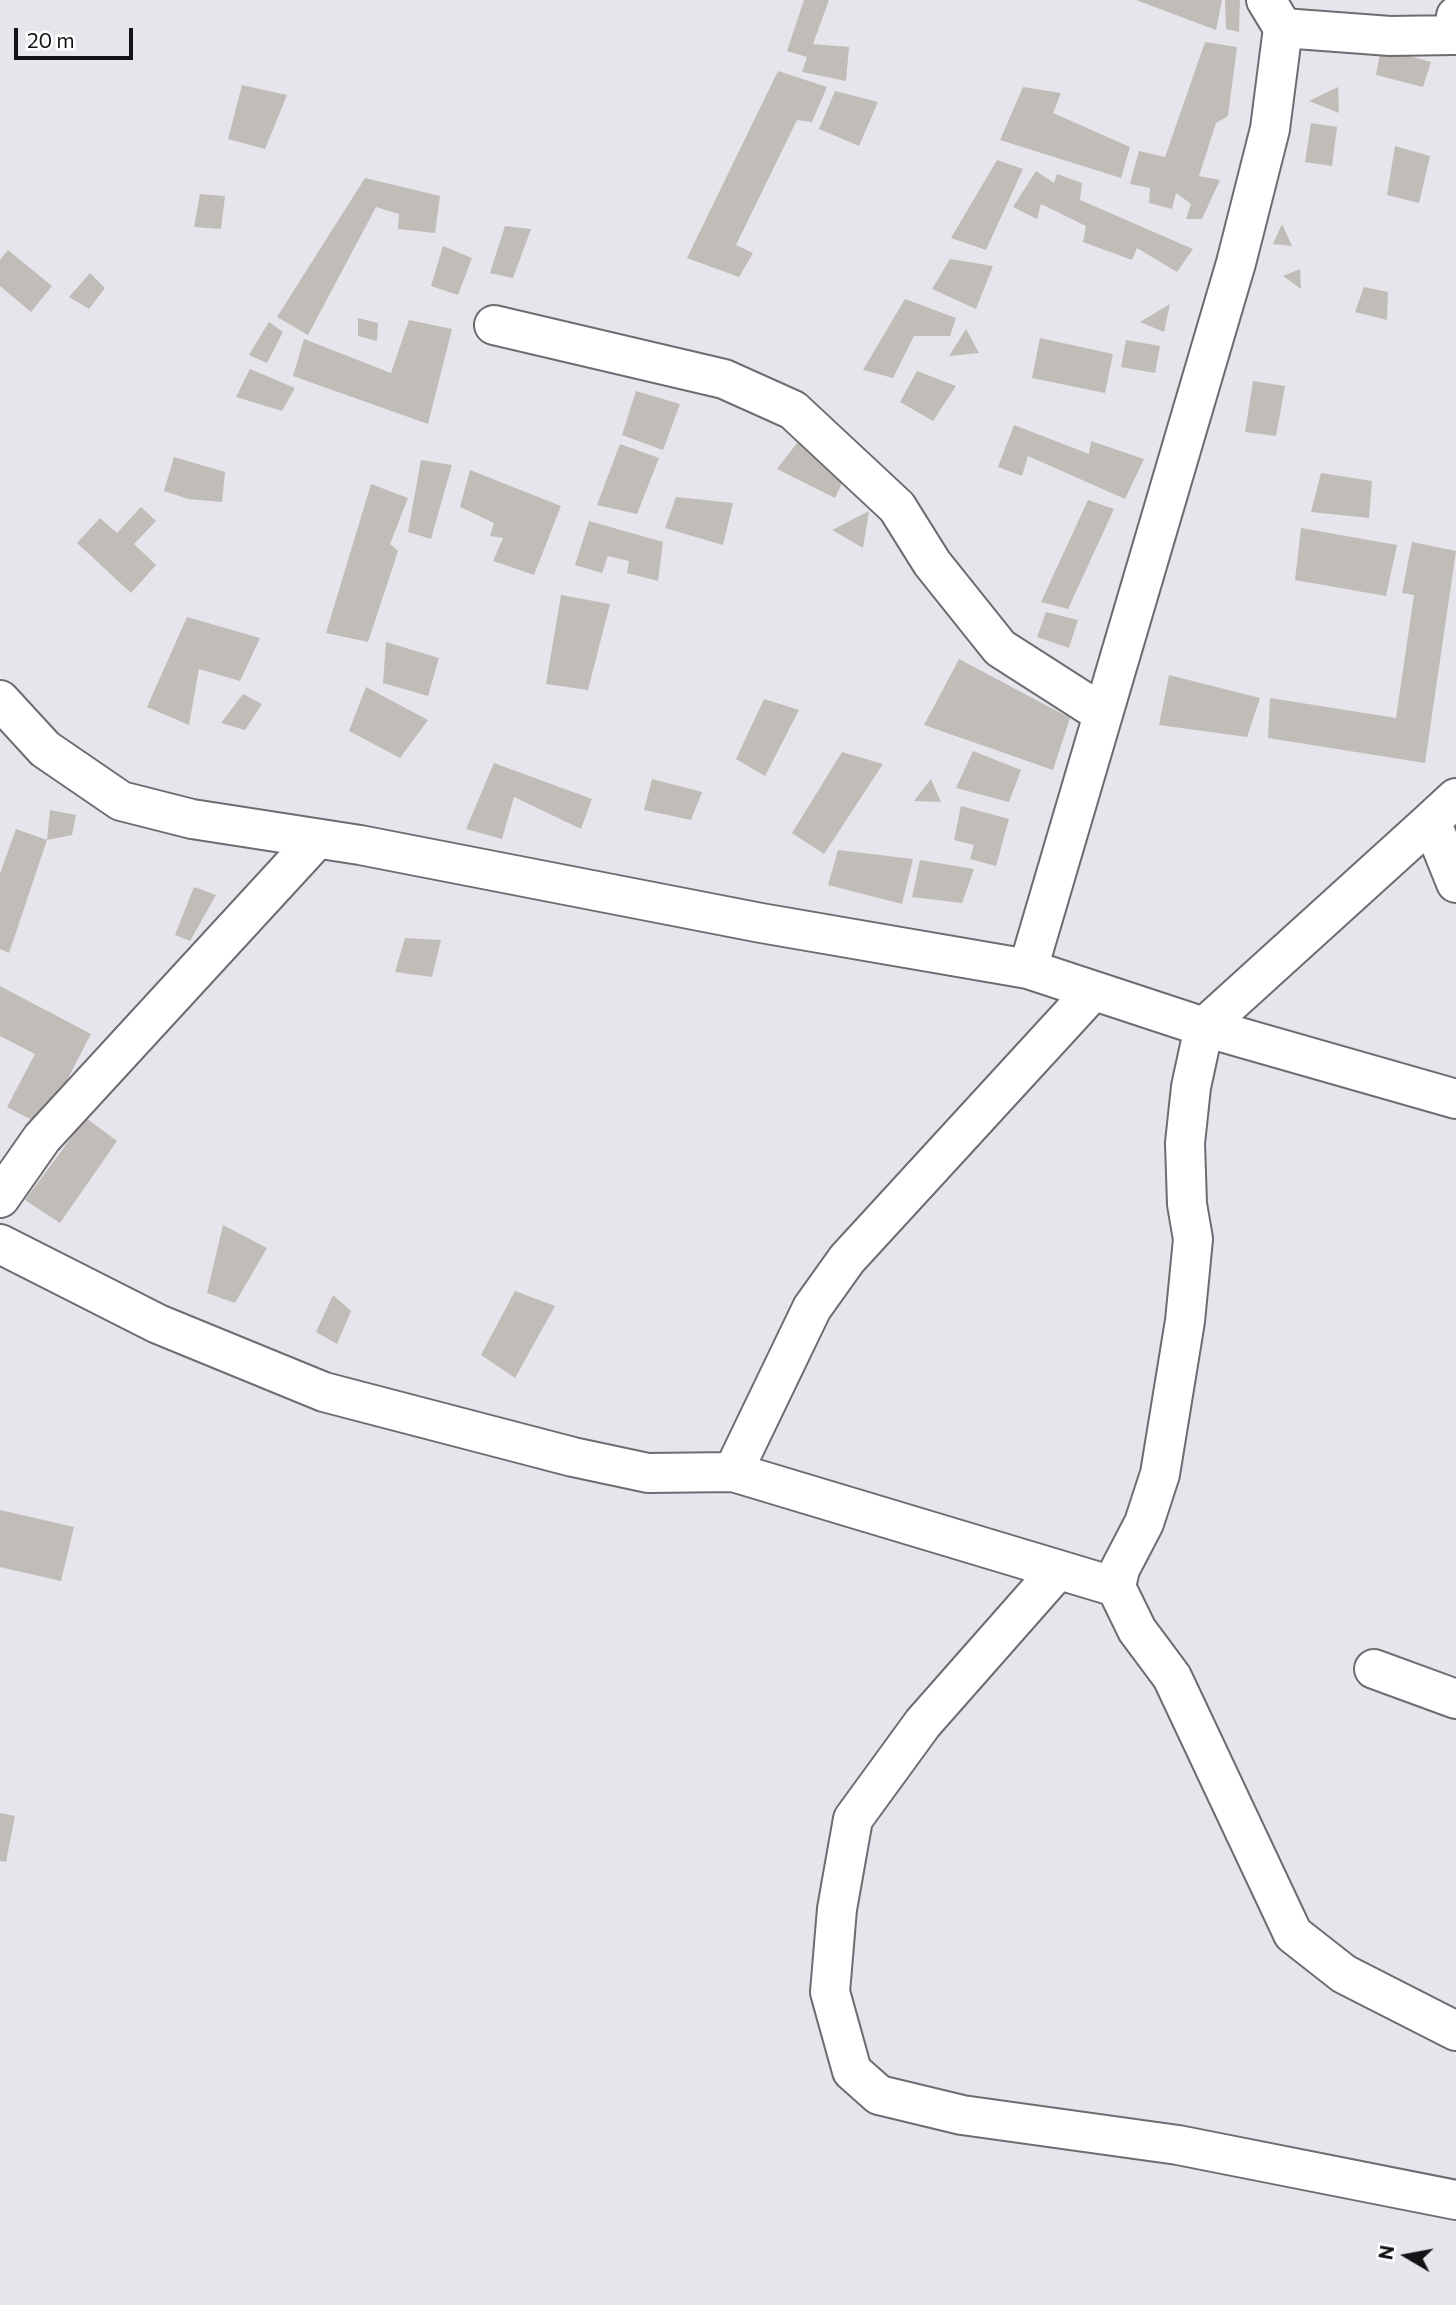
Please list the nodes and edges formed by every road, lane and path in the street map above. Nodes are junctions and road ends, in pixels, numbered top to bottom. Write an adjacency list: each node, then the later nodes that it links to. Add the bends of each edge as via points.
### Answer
1 (1275, 14): 2 (street, via 1390,36); 5 (street, via 1269,130 1236,263)
2 (1455, 32)
3 (494, 325): 5 (street, via 724,379 793,410 897,507 932,563 1000,648)
4 (0, 701): 7 (street, via 45,749 121,801 192,819)
5 (1103, 714): 9 (street)
6 (1443, 810): 8 (street); 11 (street)
7 (317, 839): 9 (street); 13 (street, via 42,1138)
8 (1456, 883)
9 (1028, 969): 10 (street)
10 (1093, 991): 11 (street); 15 (street, via 847,1259 812,1308)
11 (1204, 1027): 12 (street); 17 (street, via 1185,1143 1193,1239 1185,1321 1160,1474)
12 (1456, 1099)
13 (0, 1198)
14 (0, 1244): 15 (street, via 158,1324 324,1392 648,1473)
15 (733, 1472): 16 (street)
16 (1057, 1571): 17 (street); 21 (street, via 923,1723 853,1819 837,1909 830,1992 852,2071 879,2095 962,2115 1178,2145)
17 (1116, 1587): 20 (street, via 1137,1630 1172,1677 1293,1934 1344,1974)
18 (1374, 1669): 19 (street)
19 (1456, 1699)
20 (1456, 2031)
21 (1456, 2200)

